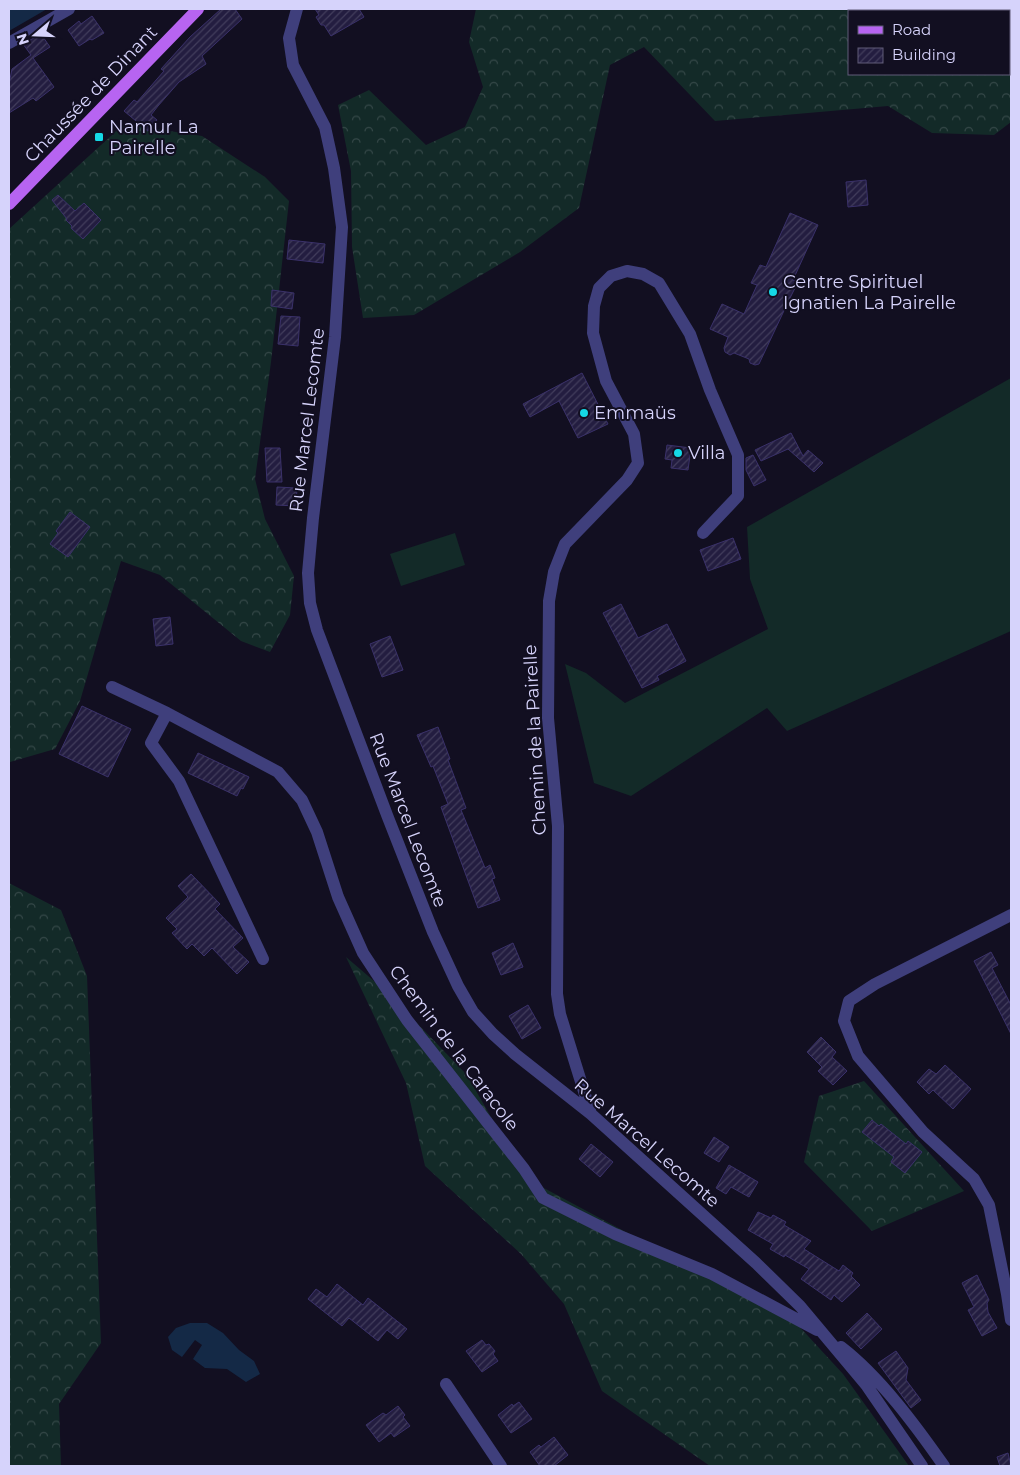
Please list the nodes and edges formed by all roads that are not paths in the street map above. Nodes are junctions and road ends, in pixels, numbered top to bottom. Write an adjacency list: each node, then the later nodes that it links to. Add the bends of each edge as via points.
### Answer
1 (68, 9): 4 (street)
2 (198, 9): 5 (main road, Chaussée de Dinant)
3 (297, 9): 11 (street, Rue Marcel Lecomte, via 289,38 293,65 324,127 334,168 342,227 335,337 308,573 310,603 317,630 390,824 458,986 493,1034)
4 (9, 43)
5 (9, 204)
6 (703, 533): 11 (street, Chemin de la Pairelle, via 738,496 738,455 690,334 659,284 643,274 626,271 611,276 599,288 594,306 593,333 606,381 634,434 638,463 627,480 565,544 554,572 549,601 548,718 558,826 557,994 560,1014)
7 (112, 687): 8 (street, Chemin de la Caracole)
8 (167, 713): 10 (street, via 151,743 179,781); 13 (street, Chemin de la Caracole, via 278,772 302,800 363,953 407,1020 543,1198 615,1234 712,1274)
9 (1011, 916): 12 (street, via 875,984 849,1001 844,1021 858,1056 923,1132 974,1179 989,1205)
10 (263, 959)
11 (591, 1114): 13 (street, Rue Marcel Lecomte, via 756,1263)
12 (1011, 1320)
13 (825, 1335): 16 (street, Rue Marcel Lecomte, via 867,1386); 17 (street, via 858,1360 917,1428)
14 (446, 1384): 15 (street)
15 (501, 1466)
16 (922, 1466)
17 (944, 1466)

